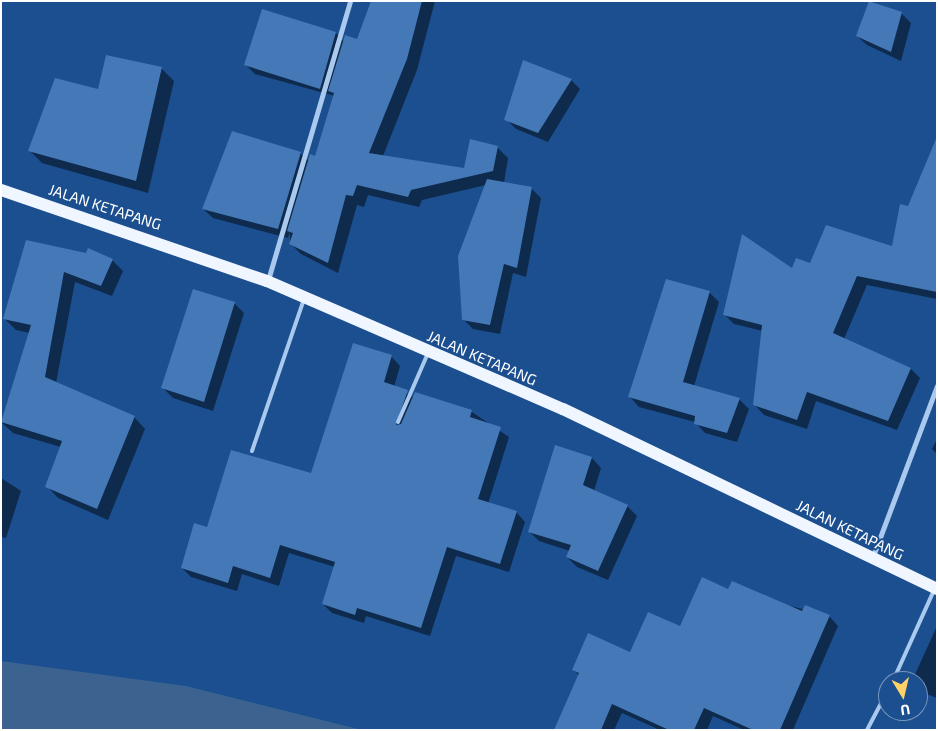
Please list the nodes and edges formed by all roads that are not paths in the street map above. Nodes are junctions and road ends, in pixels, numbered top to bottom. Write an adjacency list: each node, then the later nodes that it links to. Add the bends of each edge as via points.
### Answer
1 (350, 1): 3 (street)
2 (1, 190): 3 (main road, JALAN KETAPANG)
3 (268, 281): 4 (main road, JALAN KETAPANG)
4 (305, 297): 5 (main road, JALAN KETAPANG); 8 (lane)
5 (428, 353): 7 (lane); 9 (main road, JALAN KETAPANG, via 563,410)
6 (937, 386): 9 (street)
7 (398, 422)
8 (252, 450)
9 (872, 559): 10 (main road, JALAN KETAPANG)
10 (936, 589): 11 (lane)
11 (898, 671)
12 (878, 709): 13 (lane)
13 (867, 730)

